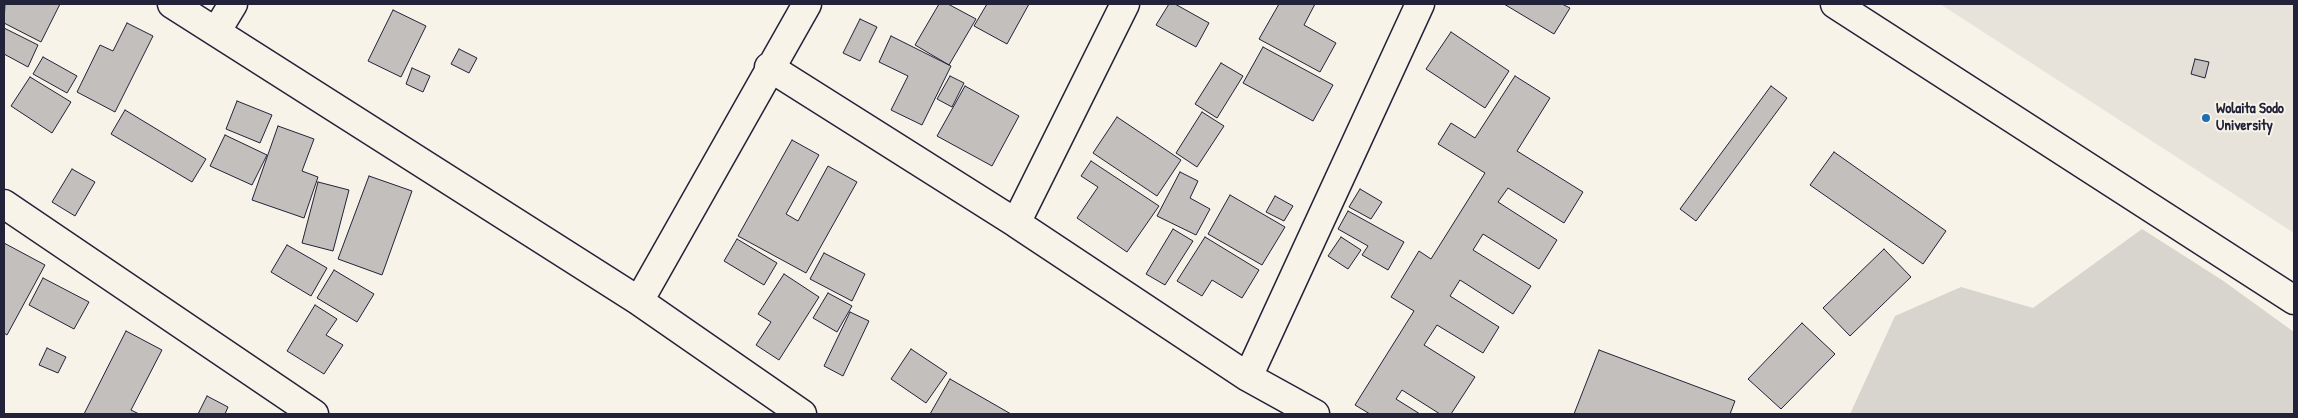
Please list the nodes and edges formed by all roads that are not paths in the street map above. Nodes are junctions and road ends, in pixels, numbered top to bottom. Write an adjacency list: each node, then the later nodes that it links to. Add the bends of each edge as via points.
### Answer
1 (172, 4): 7 (street)
2 (233, 4): 7 (street)
3 (806, 4): 8 (street)
4 (1126, 4): 10 (street)
5 (1420, 4): 13 (street)
6 (1834, 4): 11 (street)
7 (216, 32): 12 (street)
8 (769, 67): 10 (street); 12 (street)
9 (4, 204): 14 (street)
10 (1016, 222): 13 (street)
11 (2294, 300)
12 (639, 301): 15 (street)
13 (1248, 377): 16 (street)
14 (314, 414)
15 (802, 414)
16 (1315, 414)

